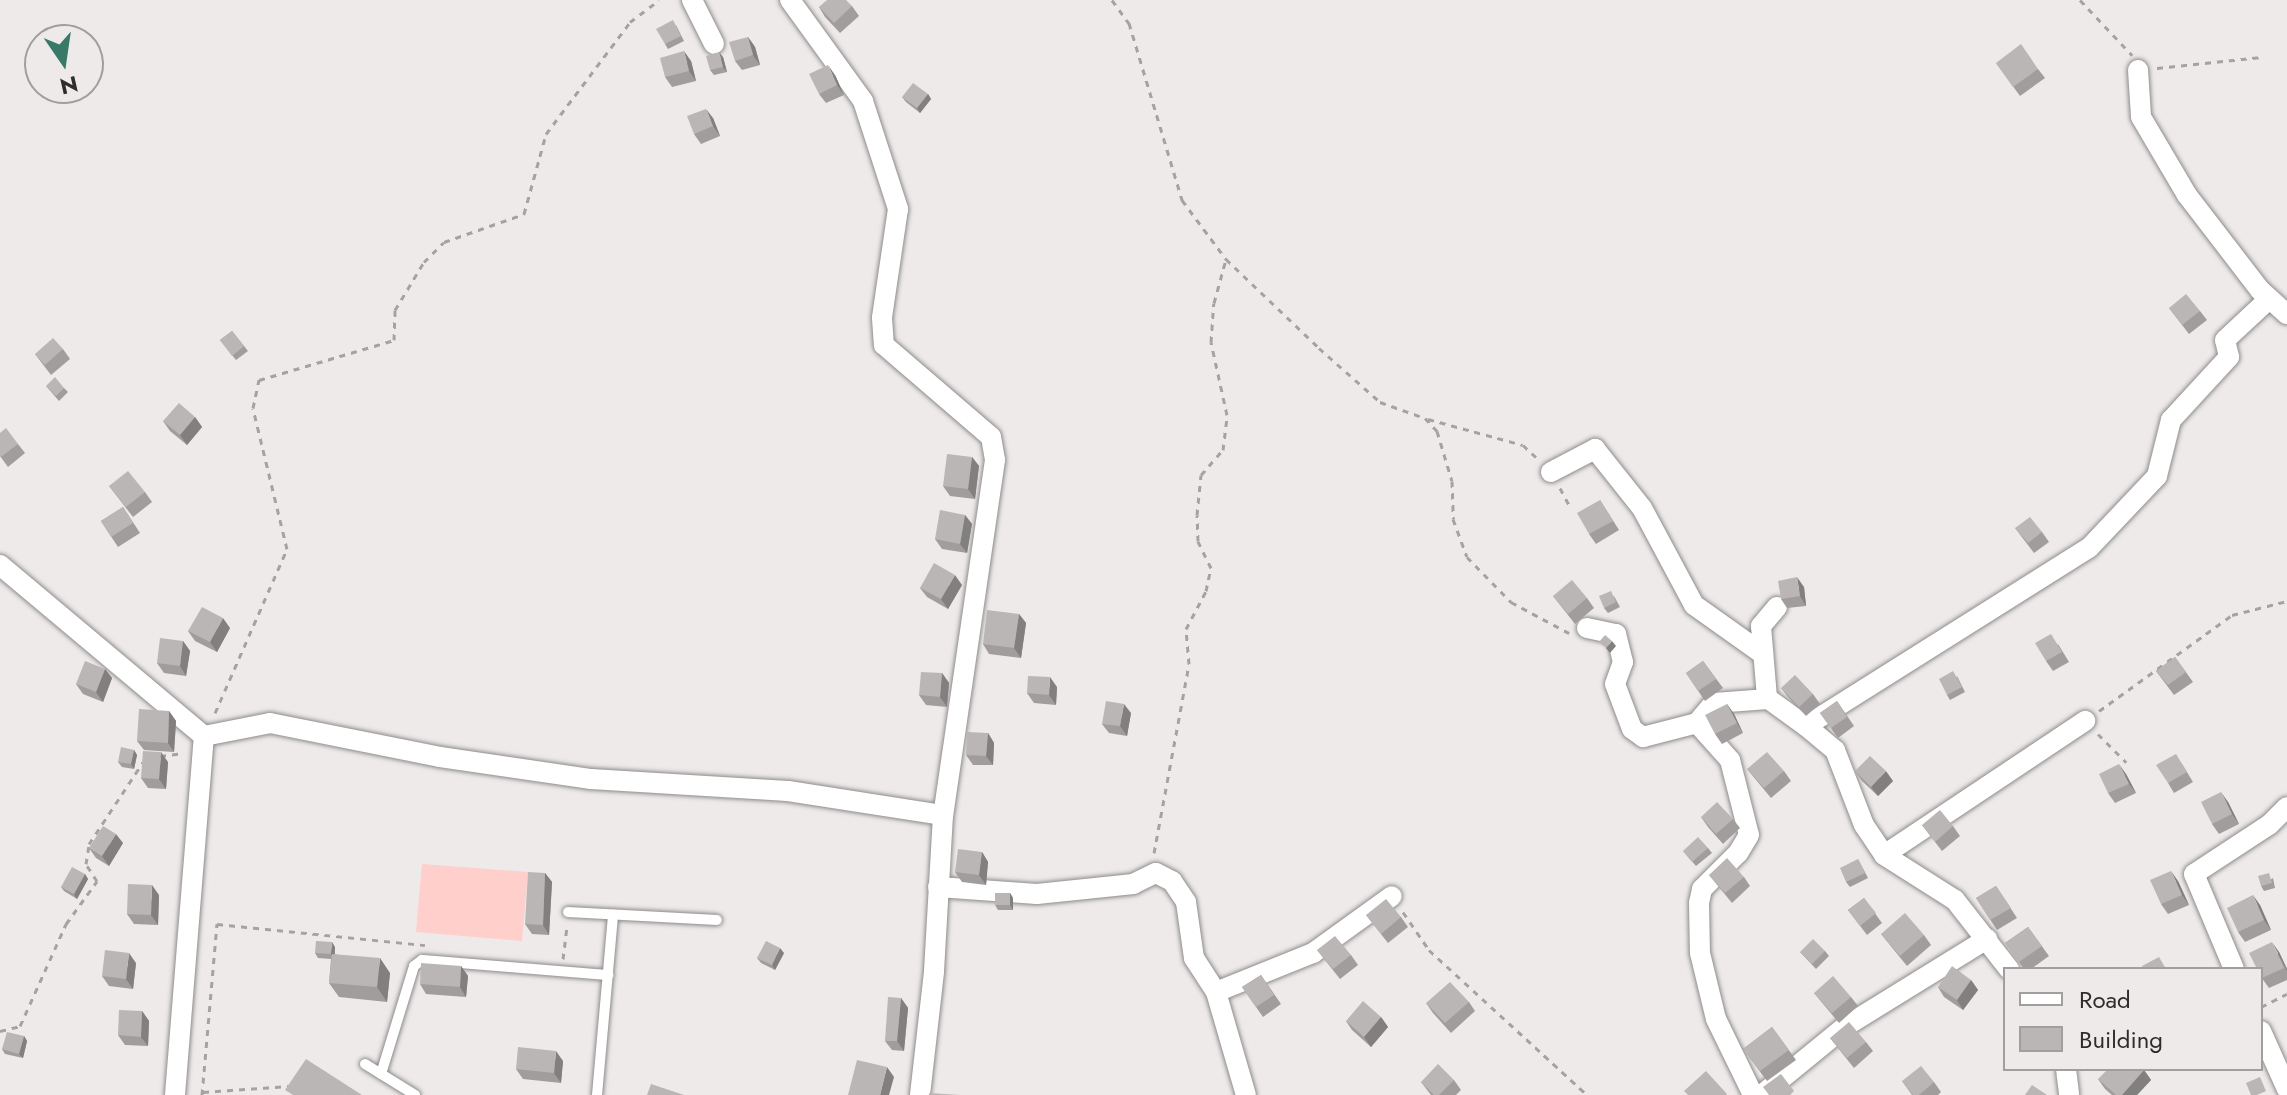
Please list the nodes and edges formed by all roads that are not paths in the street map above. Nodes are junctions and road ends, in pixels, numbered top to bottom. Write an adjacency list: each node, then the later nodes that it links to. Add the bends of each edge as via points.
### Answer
1 (692, 0): 3 (street)
2 (790, 0): 18 (street, via 863,101 898,209 882,318 884,345 991,437 995,460)
3 (714, 44)
4 (2135, 62): 5 (street, via 2141,117 2187,195)
5 (2269, 299): 6 (street); 15 (street, via 2225,340 2229,357 2171,420 2157,476 2089,548)
6 (2287, 314)
7 (1551, 472): 11 (street, via 1595,449 1642,508 1694,605)
8 (0, 565): 16 (street)
9 (1777, 607): 11 (street, via 1761,626)
10 (1587, 628): 14 (street, via 1616,634 1623,662 1615,684 1632,729 1652,737)
11 (1763, 654): 12 (street)
12 (1768, 699): 14 (street, via 1714,703); 15 (street)
13 (2085, 721): 19 (street)
14 (1697, 723): 40 (street, via 1730,760 1749,835 1702,889 1699,915 1700,953 1716,1019)
15 (1806, 726): 19 (street, via 1835,750 1864,825)
16 (204, 736): 18 (street, via 270,723 440,757 591,779 788,791); 35 (street)
17 (2287, 807): 27 (street, via 2269,825 2194,874)
18 (943, 815): 20 (street)
19 (1884, 855): 25 (street, via 1955,900)
20 (938, 887): 29 (street, via 1037,894 1133,884 1156,873 1172,881 1186,902 1194,958); 38 (street)
21 (1392, 896): 29 (street, via 1313,953)
22 (568, 912): 23 (lane)
23 (613, 915): 24 (lane); 28 (lane)
24 (717, 920)
25 (1987, 939): 26 (street); 41 (street, via 1846,1026)
26 (2008, 967)
27 (2233, 967)
28 (608, 975): 33 (lane, via 422,960 414,966); 37 (lane)
29 (1216, 992): 39 (street)
30 (2263, 1035): 34 (street)
31 (365, 1064): 33 (lane)
32 (2066, 1071): 42 (street)
33 (381, 1074): 36 (lane)
34 (2287, 1089)
35 (175, 1095)
36 (415, 1095)
37 (597, 1095)
38 (920, 1095)
39 (1246, 1095)
40 (1753, 1095)
41 (1762, 1095)
42 (2069, 1095)

